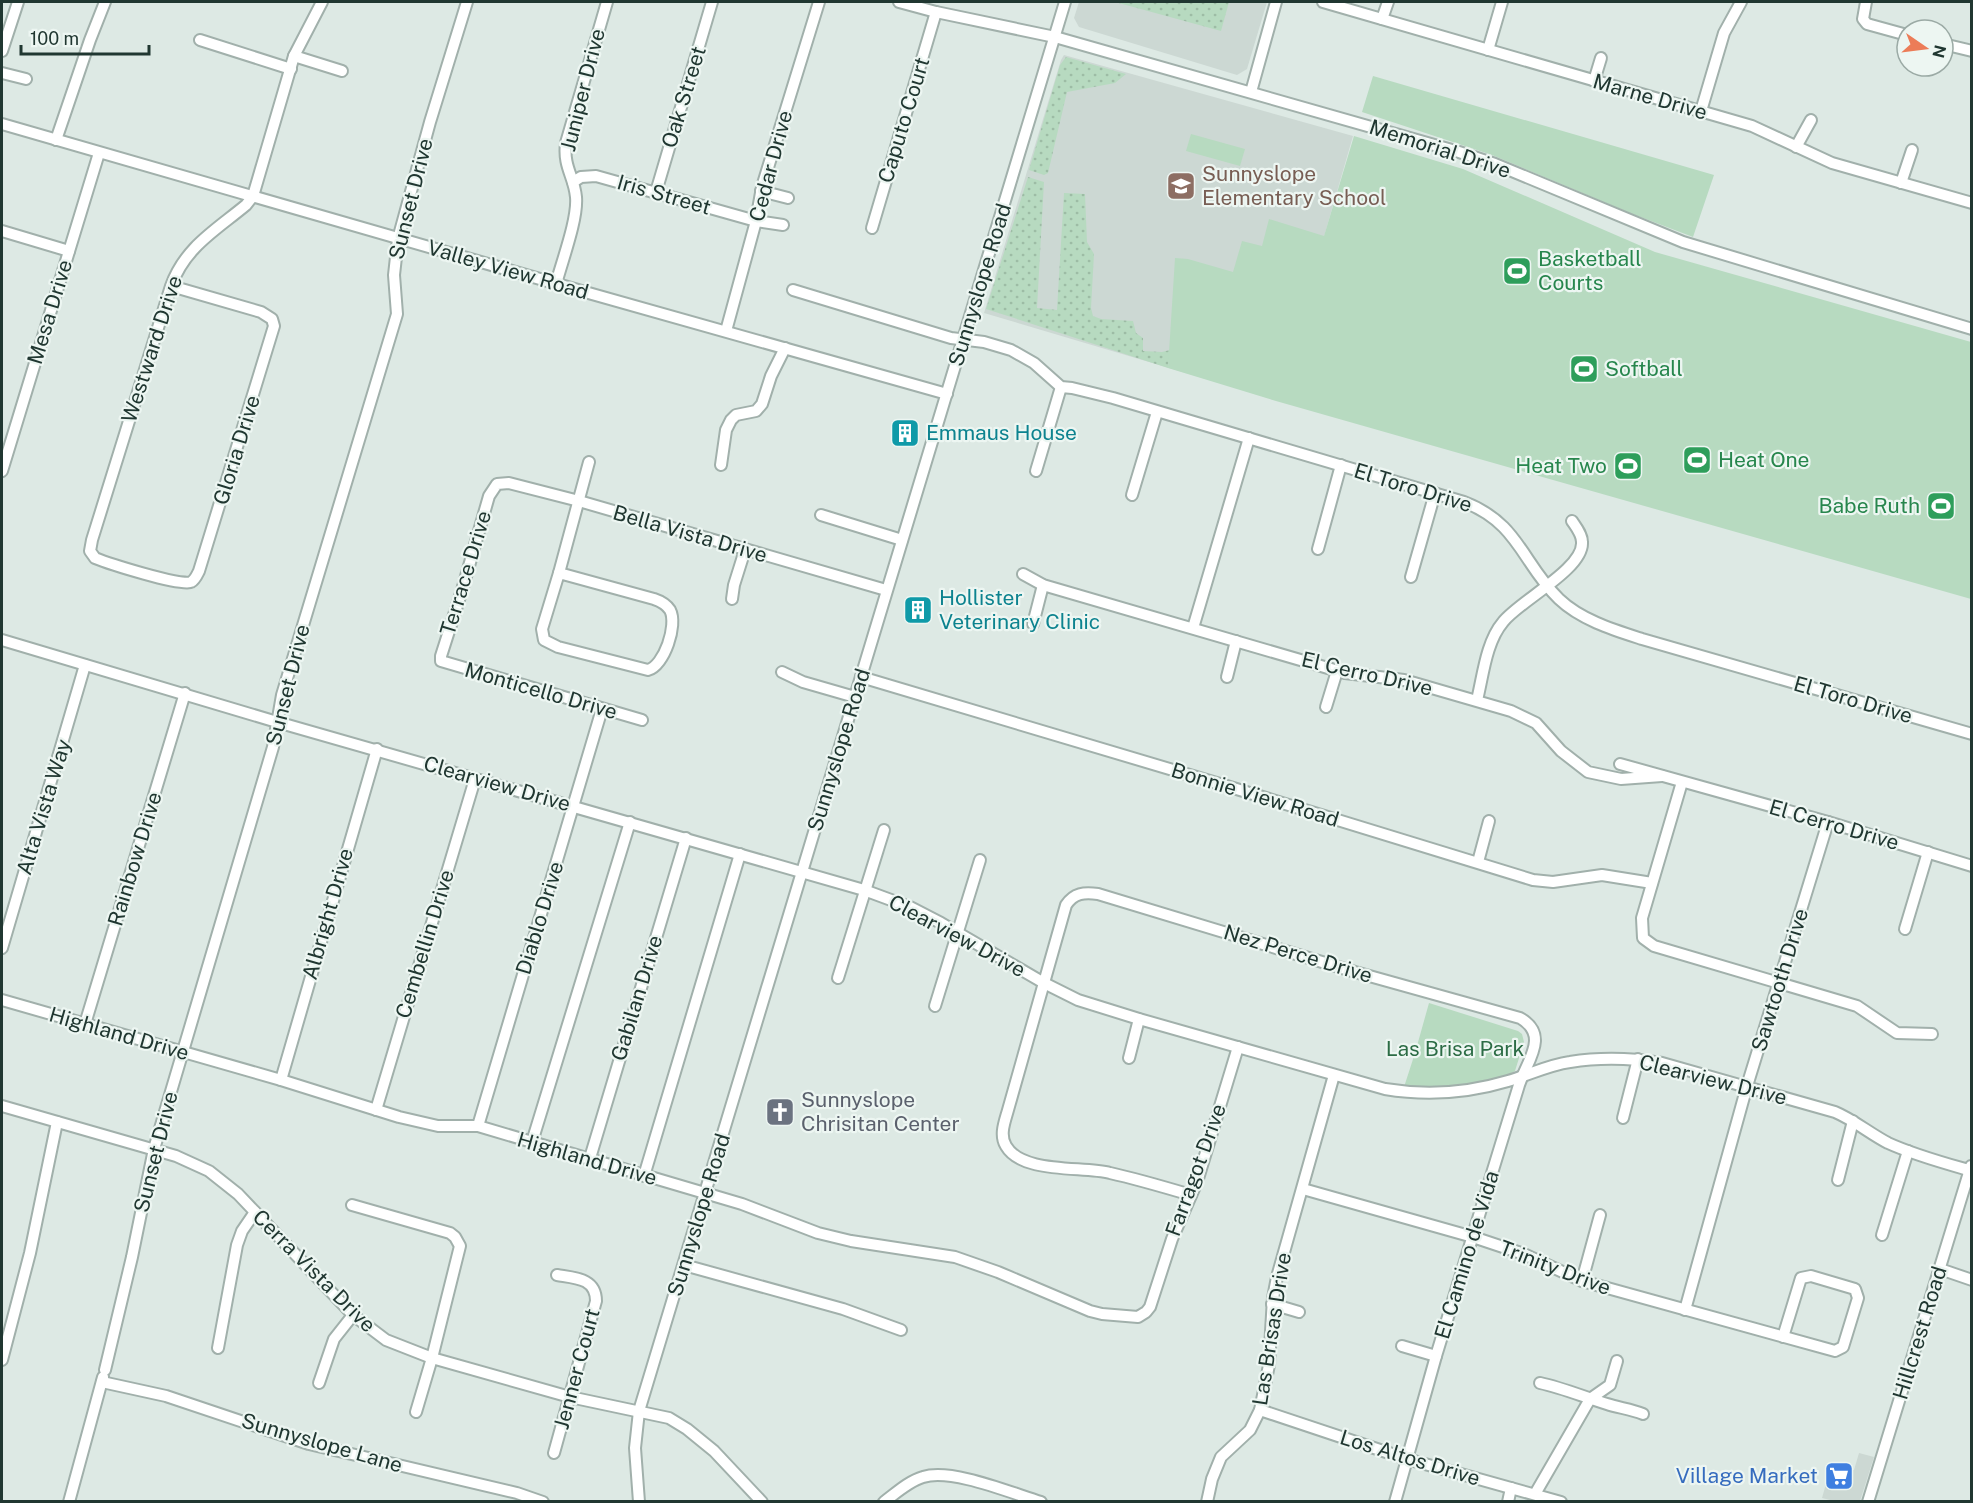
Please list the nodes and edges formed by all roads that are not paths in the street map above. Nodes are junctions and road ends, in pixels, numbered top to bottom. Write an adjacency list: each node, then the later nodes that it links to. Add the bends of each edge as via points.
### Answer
1 (18, 2): 23 (street)
2 (105, 2): 36 (street)
3 (322, 2): 25 (street, Westward Drive)
4 (467, 2): 51 (street, Sunset Drive)
5 (607, 2): 40 (street, Juniper Drive, via 566,143 565,164)
6 (712, 2): 43 (street, Oak Street)
7 (819, 2): 42 (street, Cedar Drive)
8 (899, 2): 16 (street, Memorial Drive)
9 (1065, 2): 19 (street, Sunnyslope Road)
10 (1276, 2): 32 (street)
11 (1323, 2): 17 (street, Marne Drive)
12 (1388, 2): 17 (street)
13 (1502, 2): 22 (street)
14 (1738, 2): 33 (street, via 1724,33)
15 (1866, 2): 18 (street, via 1865,22)
16 (936, 12): 19 (street, Memorial Drive); 49 (street, Caputo Court)
17 (1382, 19): 22 (street, Marne Drive)
18 (1895, 32)
19 (1055, 37): 32 (street, Memorial Drive); 58 (street, Sunnyslope Road)
20 (200, 40): 27 (street)
21 (1955, 47): 24 (street)
22 (1488, 50): 31 (street, Marne Drive)
23 (2, 51)
24 (1971, 51)
25 (294, 56): 27 (street, Westward Drive); 28 (street)
26 (1601, 58): 31 (street)
27 (291, 69): 44 (street, Westward Drive)
28 (342, 71)
29 (2, 73): 30 (street)
30 (26, 79)
31 (1594, 81): 33 (street, Marne Drive)
32 (1251, 92): 56 (street, Memorial Drive, via 1467,154 1683,242)
33 (1701, 111): 37 (street, Marne Drive, via 1752,126)
34 (1811, 120): 37 (street)
35 (2, 124): 36 (street, Valley View Road)
36 (56, 140): 39 (street, Valley View Road)
37 (1796, 147): 41 (street, Marne Drive, via 1832,163)
38 (1912, 150): 41 (street)
39 (99, 153): 44 (street, Valley View Road); 52 (street, Mesa Drive)
40 (573, 182): 43 (street, Iris Street, via 596,176); 53 (street, Juniper Drive, via 576,210)
41 (1901, 183): 46 (street, Marne Drive)
42 (761, 191): 45 (street); 47 (street, Cedar Drive)
43 (656, 192): 47 (street, Iris Street)
44 (253, 196): 51 (street, Valley View Road); 54 (street, Westward Drive, via 190,251)
45 (788, 198)
46 (1971, 203)
47 (756, 221): 48 (street, Iris Street); 57 (street, Cedar Drive)
48 (783, 225)
49 (872, 228)
50 (2, 231): 52 (street)
51 (398, 239): 53 (street, Valley View Road); 102 (street, Sunset Drive, via 394,275 397,314 306,609)
52 (69, 251): 67 (street, Mesa Drive)
53 (556, 284): 57 (street, Valley View Road)
54 (171, 286): 78 (street, Westward Drive, via 92,540); 78 (street, Gloria Drive, via 268,315 274,323 273,333 193,580 168,580)
55 (793, 290): 58 (street, El Toro Drive)
56 (1971, 329)
57 (726, 331): 59 (street, Valley View Road)
58 (961, 339): 60 (street, El Toro Drive, via 1000,346 1024,356); 61 (street, Sunnyslope Road)
59 (785, 348): 61 (street, Valley View Road); 65 (street, via 762,404 756,411 736,415 726,430)
60 (1061, 387): 62 (street, El Toro Drive); 68 (street)
61 (947, 394): 75 (street, Sunnyslope Road)
62 (1157, 412): 63 (street, El Toro Drive); 71 (street)
63 (1249, 438): 66 (street, El Toro Drive); 87 (street)
64 (589, 462): 72 (street)
65 (722, 465)
66 (1341, 465): 70 (street, El Toro Drive); 76 (street)
67 (2, 471)
68 (1036, 471)
69 (494, 486): 72 (street, Bella Vista Drive, via 509,483); 90 (street, Terrace Drive)
70 (1435, 493): 81 (street); 83 (street, El Toro Drive, via 1475,506 1496,519 1514,537)
71 (1132, 495)
72 (579, 501): 77 (street, Bella Vista Drive); 79 (street)
73 (821, 515): 75 (street)
74 (1572, 521): 83 (street, via 1582,538 1579,554)
75 (902, 540): 84 (street, Sunnyslope Road)
76 (1318, 549)
77 (745, 550): 84 (street, Bella Vista Drive); 85 (street)
78 (92, 556)
79 (559, 573): 79 (street, via 542,629 544,639 558,647 648,670 657,666 672,625 666,605)
80 (1023, 574): 82 (street, El Cerro Drive)
81 (1411, 577)
82 (1043, 585): 86 (street); 87 (street, El Cerro Drive)
83 (1547, 586): 98 (street, via 1509,615 1498,629); 103 (street, El Toro Drive, via 1571,609 1627,634)
84 (886, 590): 94 (street, Sunnyslope Road)
85 (732, 599)
86 (1033, 624)
87 (1193, 628): 89 (street, El Cerro Drive)
88 (2, 640): 91 (street, Clearview Drive)
89 (1236, 641): 92 (street, El Cerro Drive); 95 (street)
90 (441, 661): 100 (street, Monticello Drive)
91 (85, 665): 96 (street, Clearview Drive); 125 (street, Alta Vista Way)
92 (1337, 671): 98 (street, El Cerro Drive, via 1404,680); 99 (street)
93 (782, 672): 97 (street)
94 (861, 677): 97 (street, Sunnyslope Road); 118 (street, Bonnie View Road)
95 (1227, 677)
96 (184, 693): 102 (street, Clearview Drive); 133 (street, Rainbow Drive)
97 (855, 696): 120 (street, Sunnyslope Road)
98 (1477, 700): 106 (street, El Cerro Drive, via 1528,718 1588,772 1621,779)
99 (1326, 707)
100 (602, 710): 101 (street, Monticello Drive); 109 (street, Diablo Drive)
101 (642, 720)
102 (277, 722): 104 (street, Clearview Drive); 136 (street, Sunset Drive, via 273,747)
103 (1971, 734)
104 (377, 749): 107 (street, Clearview Drive); 141 (street, Albright Drive)
105 (1620, 764): 106 (street, El Cerro Drive)
106 (1662, 776): 108 (street, El Cerro Drive)
107 (475, 779): 109 (street, Clearview Drive); 144 (street, Cembellin Drive)
108 (1682, 782): 112 (street, El Cerro Drive); 121 (street)
109 (574, 806): 111 (street, Clearview Drive); 148 (street, Diablo Drive)
110 (1489, 821): 118 (street)
111 (630, 822): 114 (street, Clearview Drive); 149 (street)
112 (1828, 822): 115 (street, El Cerro Drive); 128 (street, Sawtooth Drive)
113 (884, 830): 122 (street)
114 (686, 838): 116 (street, Clearview Drive); 152 (street, Gabilan Drive)
115 (1928, 852): 119 (street, El Cerro Drive); 123 (street)
116 (740, 854): 120 (street, Clearview Drive); 154 (street)
117 (980, 860): 124 (street)
118 (1478, 862): 121 (street, Bonnie View Road, via 1533,880 1553,882 1602,875)
119 (1971, 866)
120 (803, 871): 122 (street, Clearview Drive); 157 (street, Sunnyslope Road)
121 (1652, 883): 128 (street, via 1642,918 1643,938 1654,946)
122 (864, 890): 124 (street, Clearview Drive); 126 (street)
123 (1905, 928)
124 (957, 932): 127 (street, Clearview Drive); 130 (street)
125 (2, 948)
126 (838, 978)
127 (1044, 983): 131 (street, Nez Perce Drive, via 1066,905 1080,894 1098,894); 132 (street, Clearview Drive, via 1078,1000); 158 (street, via 1004,1126 1004,1142 1010,1151 1042,1166 1109,1172)
128 (1780, 983): 134 (street, via 1862,1008 1897,1033); 142 (street, Sawtooth Drive)
129 (2, 1000): 133 (street, Highland Drive)
130 (935, 1006)
131 (1517, 1017): 140 (street, El Camino de Vida, via 1527,1022 1535,1036)
132 (1140, 1020): 135 (street, Clearview Drive); 137 (street)
133 (85, 1024): 136 (street, Highland Drive)
134 (1932, 1034)
135 (1238, 1047): 139 (street, Clearview Drive); 158 (street, Farragot Drive)
136 (182, 1052): 141 (street, Highland Drive); 150 (street, Sunset Drive)
137 (1129, 1058)
138 (1638, 1059): 140 (street, Clearview Drive, via 1569,1062); 142 (street, Clearview Drive); 145 (street)
139 (1334, 1075): 140 (street, Clearview Drive, via 1385,1089 1421,1093 1472,1090); 156 (street, Las Brisas Drive)
140 (1521, 1077): 163 (street, El Camino de Vida)
141 (281, 1080): 144 (street, Highland Drive)
142 (1747, 1086): 146 (street, Clearview Drive); 171 (street, Sawtooth Drive)
143 (2, 1106): 147 (street, Cerra Vista Drive)
144 (376, 1110): 148 (street, Highland Drive, via 431,1125)
145 (1623, 1118)
146 (1854, 1120): 151 (street, Clearview Drive); 155 (street)
147 (57, 1122): 150 (street, Cerra Vista Drive); 180 (street)
148 (478, 1126): 149 (street, Highland Drive)
149 (532, 1142): 152 (street, Highland Drive)
150 (154, 1149): 160 (street, Cerra Vista Drive, via 209,1171 246,1196); 182 (street, Sunset Drive)
151 (1908, 1151): 153 (street, Clearview Drive); 162 (street)
152 (590, 1158): 154 (street, Highland Drive)
153 (1971, 1169): 165 (street, Hillcrest Road)
154 (644, 1176): 157 (street, Highland Drive)
155 (1838, 1180)
156 (1303, 1188): 163 (street, Trinity Drive); 170 (street, Las Brisas Drive)
157 (705, 1193): 164 (street, Sunnyslope Road); 169 (street, Highland Drive, via 829,1236 976,1263 1102,1314 1138,1317 1146,1312)
158 (1191, 1195): 169 (street, Farragot Drive)
159 (352, 1205): 179 (street, via 442,1230 458,1242)
160 (255, 1212): 173 (street, Cerra Vista Drive); 177 (street, via 237,1245)
161 (1600, 1215): 168 (street)
162 (1882, 1236)
163 (1473, 1237): 168 (street, Trinity Drive, via 1524,1254); 178 (street, El Camino de Vida)
164 (684, 1265): 174 (street, via 843,1309); 188 (street, Sunnyslope Road)
165 (1940, 1269): 167 (street); 205 (street, Hillcrest Road)
166 (557, 1275): 185 (street, Jenner Court, via 584,1280 596,1295)
167 (1971, 1280)
168 (1582, 1281): 171 (street, Trinity Drive)
169 (1155, 1292)
170 (1272, 1304): 172 (street); 187 (street, Las Brisas Drive, via 1269,1365)
171 (1685, 1310): 175 (street, Trinity Drive)
172 (1299, 1312)
173 (353, 1315): 179 (street, Cerra Vista Drive, via 386,1340); 183 (street, via 334,1339)
174 (901, 1330)
175 (1779, 1335): 175 (street, Trinity Drive, via 1834,1351 1843,1347 1858,1298 1855,1289 1811,1276 1801,1278)
176 (1402, 1346): 178 (street)
177 (218, 1347)
178 (1436, 1356): 192 (street, El Camino de Vida)
179 (432, 1358): 185 (street, Cerra Vista Drive); 189 (street)
180 (2, 1360)
181 (1617, 1361): 186 (street, via 1610,1385)
182 (104, 1376): 195 (street, Sunset Drive); 196 (street, Sunnyslope Lane, via 309,1444)
183 (319, 1383)
184 (1540, 1383): 186 (street)
185 (570, 1397): 188 (street, Cerra Vista Drive); 191 (street, Jenner Court)
186 (1590, 1399): 190 (street); 194 (street)
187 (1260, 1410): 192 (street, Los Altos Drive); 201 (street, Las Brisas Drive, via 1250,1430 1221,1457)
188 (639, 1411): 197 (street, Sunnyslope Road, via 635,1448); 198 (street, Cerra Vista Drive, via 669,1418 687,1429 714,1451)
189 (416, 1412)
190 (1643, 1414)
191 (554, 1453)
192 (1407, 1459): 193 (street, Los Altos Drive); 202 (street, El Camino de Vida)
193 (1511, 1488): 194 (street, Los Altos Drive); 203 (street)
194 (1535, 1494): 204 (street, Los Altos Drive)
195 (69, 1502)
196 (543, 1502)
197 (639, 1502)
198 (762, 1502)
199 (884, 1502): 200 (street, via 912,1482 937,1474)
200 (1041, 1502)
201 (1207, 1502)
202 (1395, 1502)
203 (1508, 1502)
204 (1561, 1502)
205 (1868, 1502)

